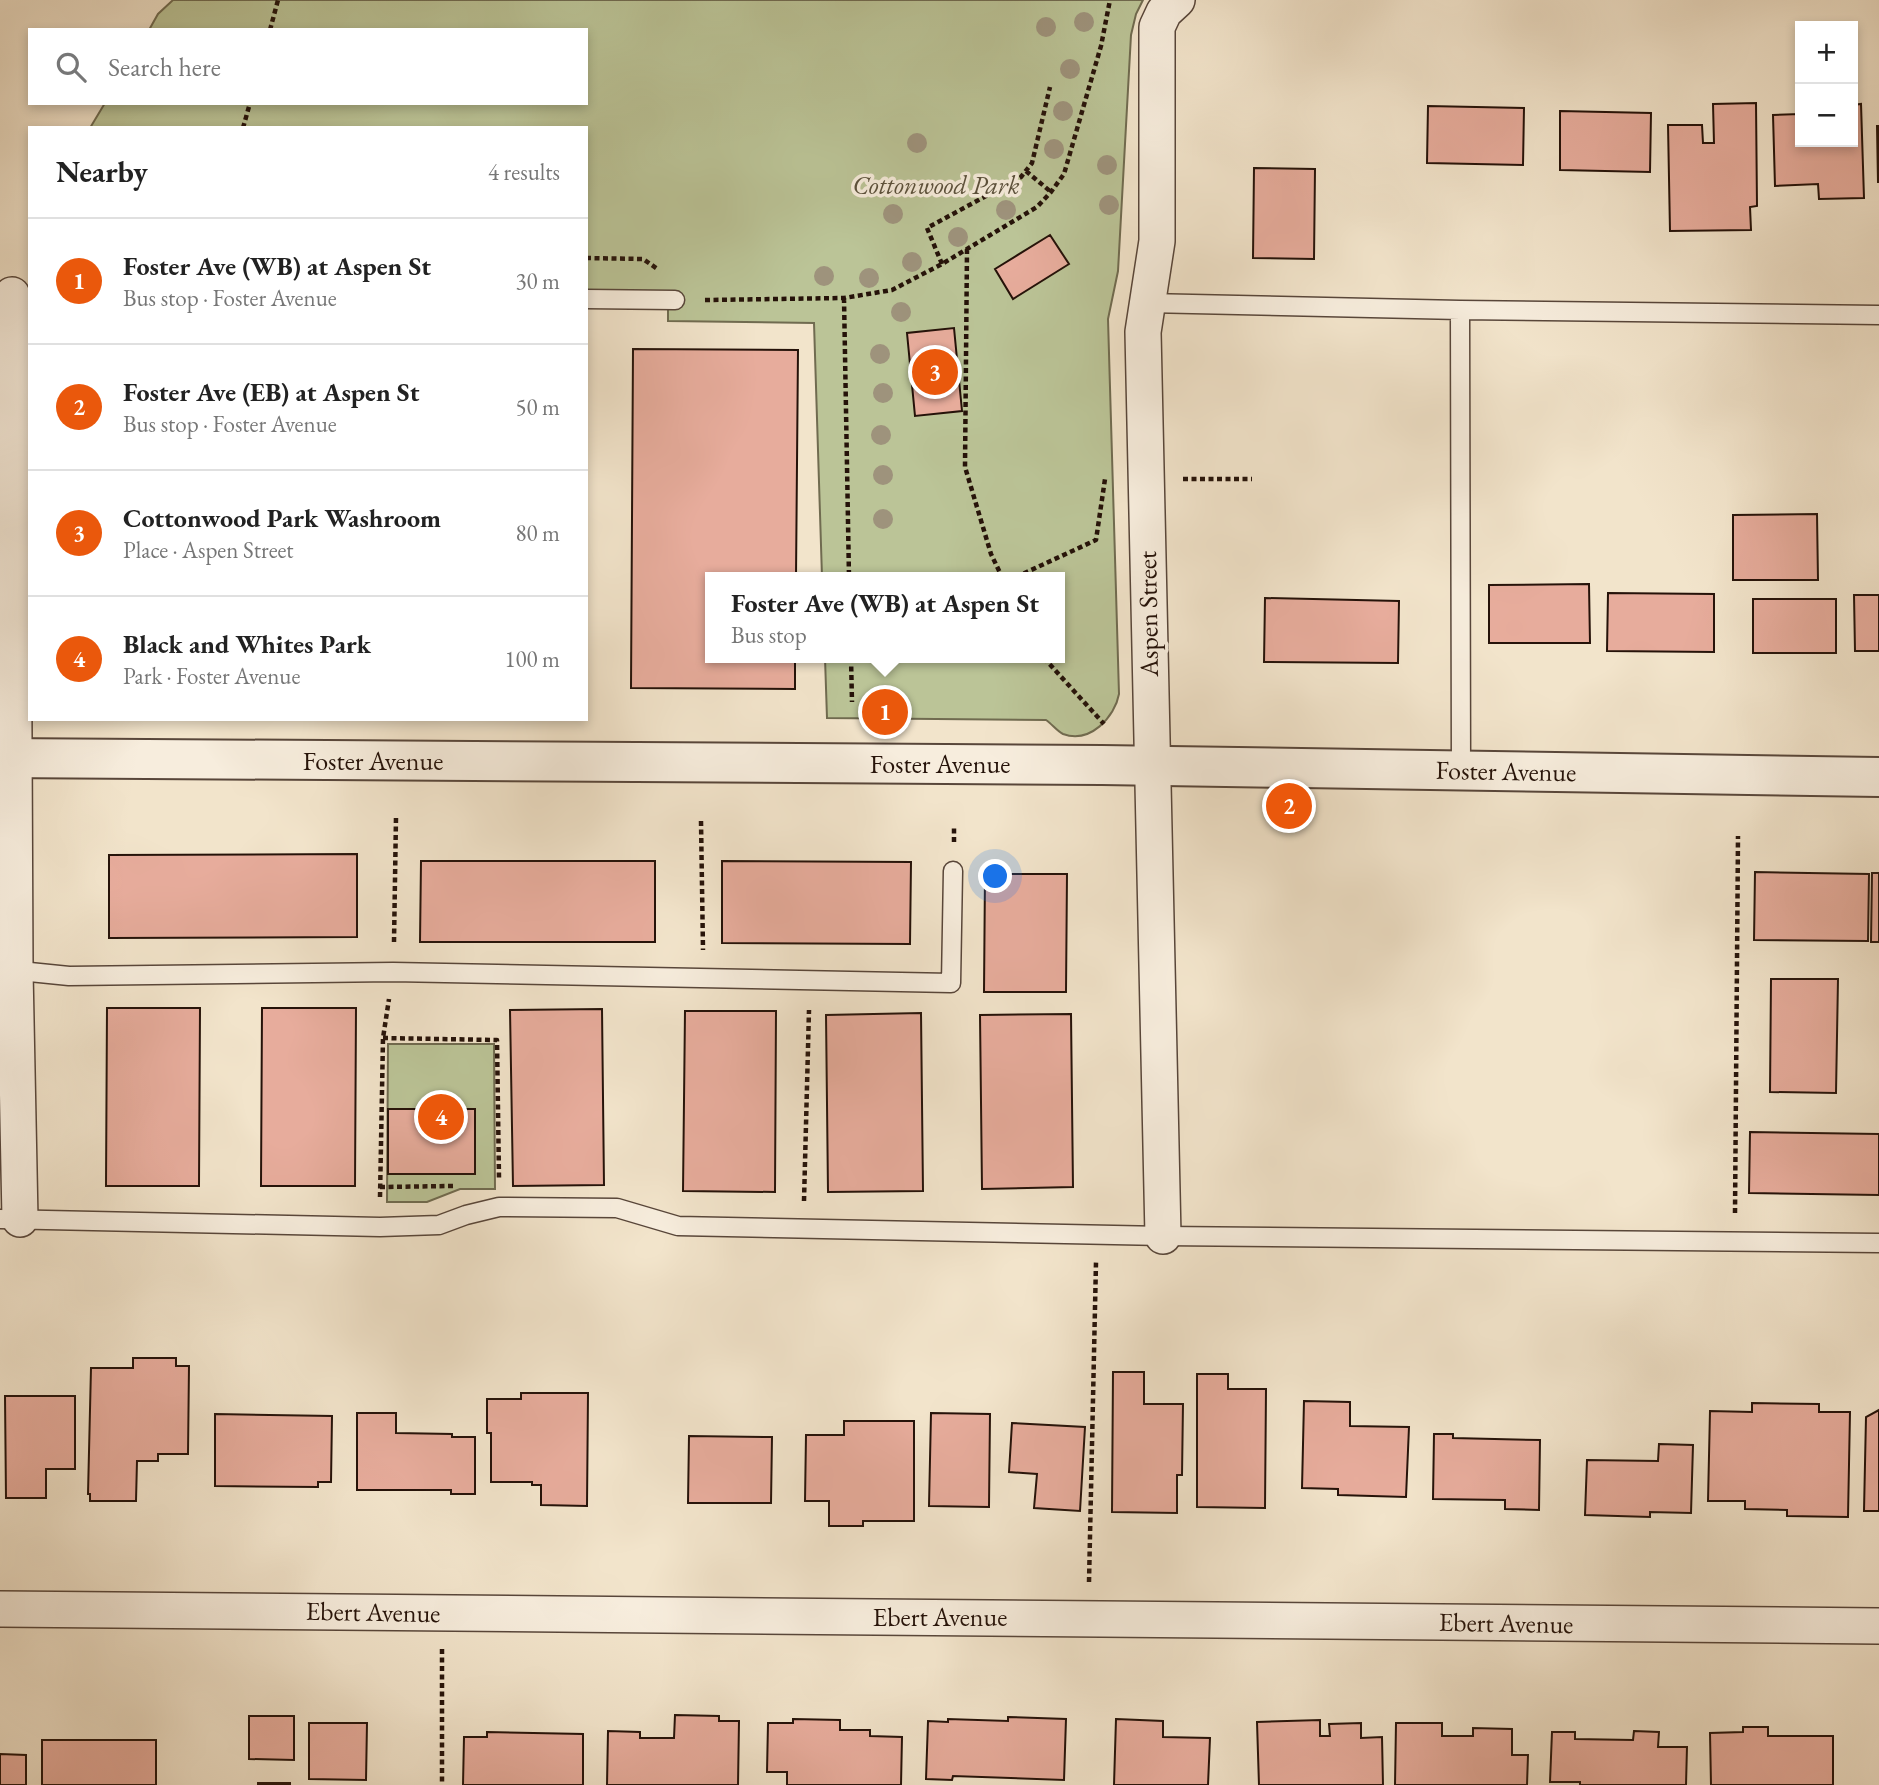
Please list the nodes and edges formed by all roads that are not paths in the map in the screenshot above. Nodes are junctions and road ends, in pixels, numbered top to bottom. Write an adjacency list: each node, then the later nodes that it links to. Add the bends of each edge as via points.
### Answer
1 (1177, 0): 5 (street, Aspen Street, via 1157,27 1157,241)
2 (14, 295): 8 (street)
3 (588, 299): 4 (lane)
4 (676, 300)
5 (1147, 303): 6 (lane); 9 (street, Aspen Street, via 1143,332)
6 (1460, 310): 7 (lane); 10 (lane)
7 (1879, 315)
8 (7, 758): 9 (street, Foster Avenue); 13 (street)
9 (1151, 767): 10 (street, Foster Avenue); 15 (street, Aspen Street)
10 (1461, 771): 11 (street, Foster Avenue)
11 (1879, 777)
12 (953, 871): 13 (lane, via 951,983 393,972 69,976)
13 (8, 970): 14 (street)
14 (10, 1219): 15 (lane, via 380,1227 439,1225 499,1207 617,1208 678,1226)
15 (1163, 1236): 16 (lane)
16 (1879, 1243)
17 (0, 1609): 18 (street, Ebert Avenue)
18 (1879, 1626)

